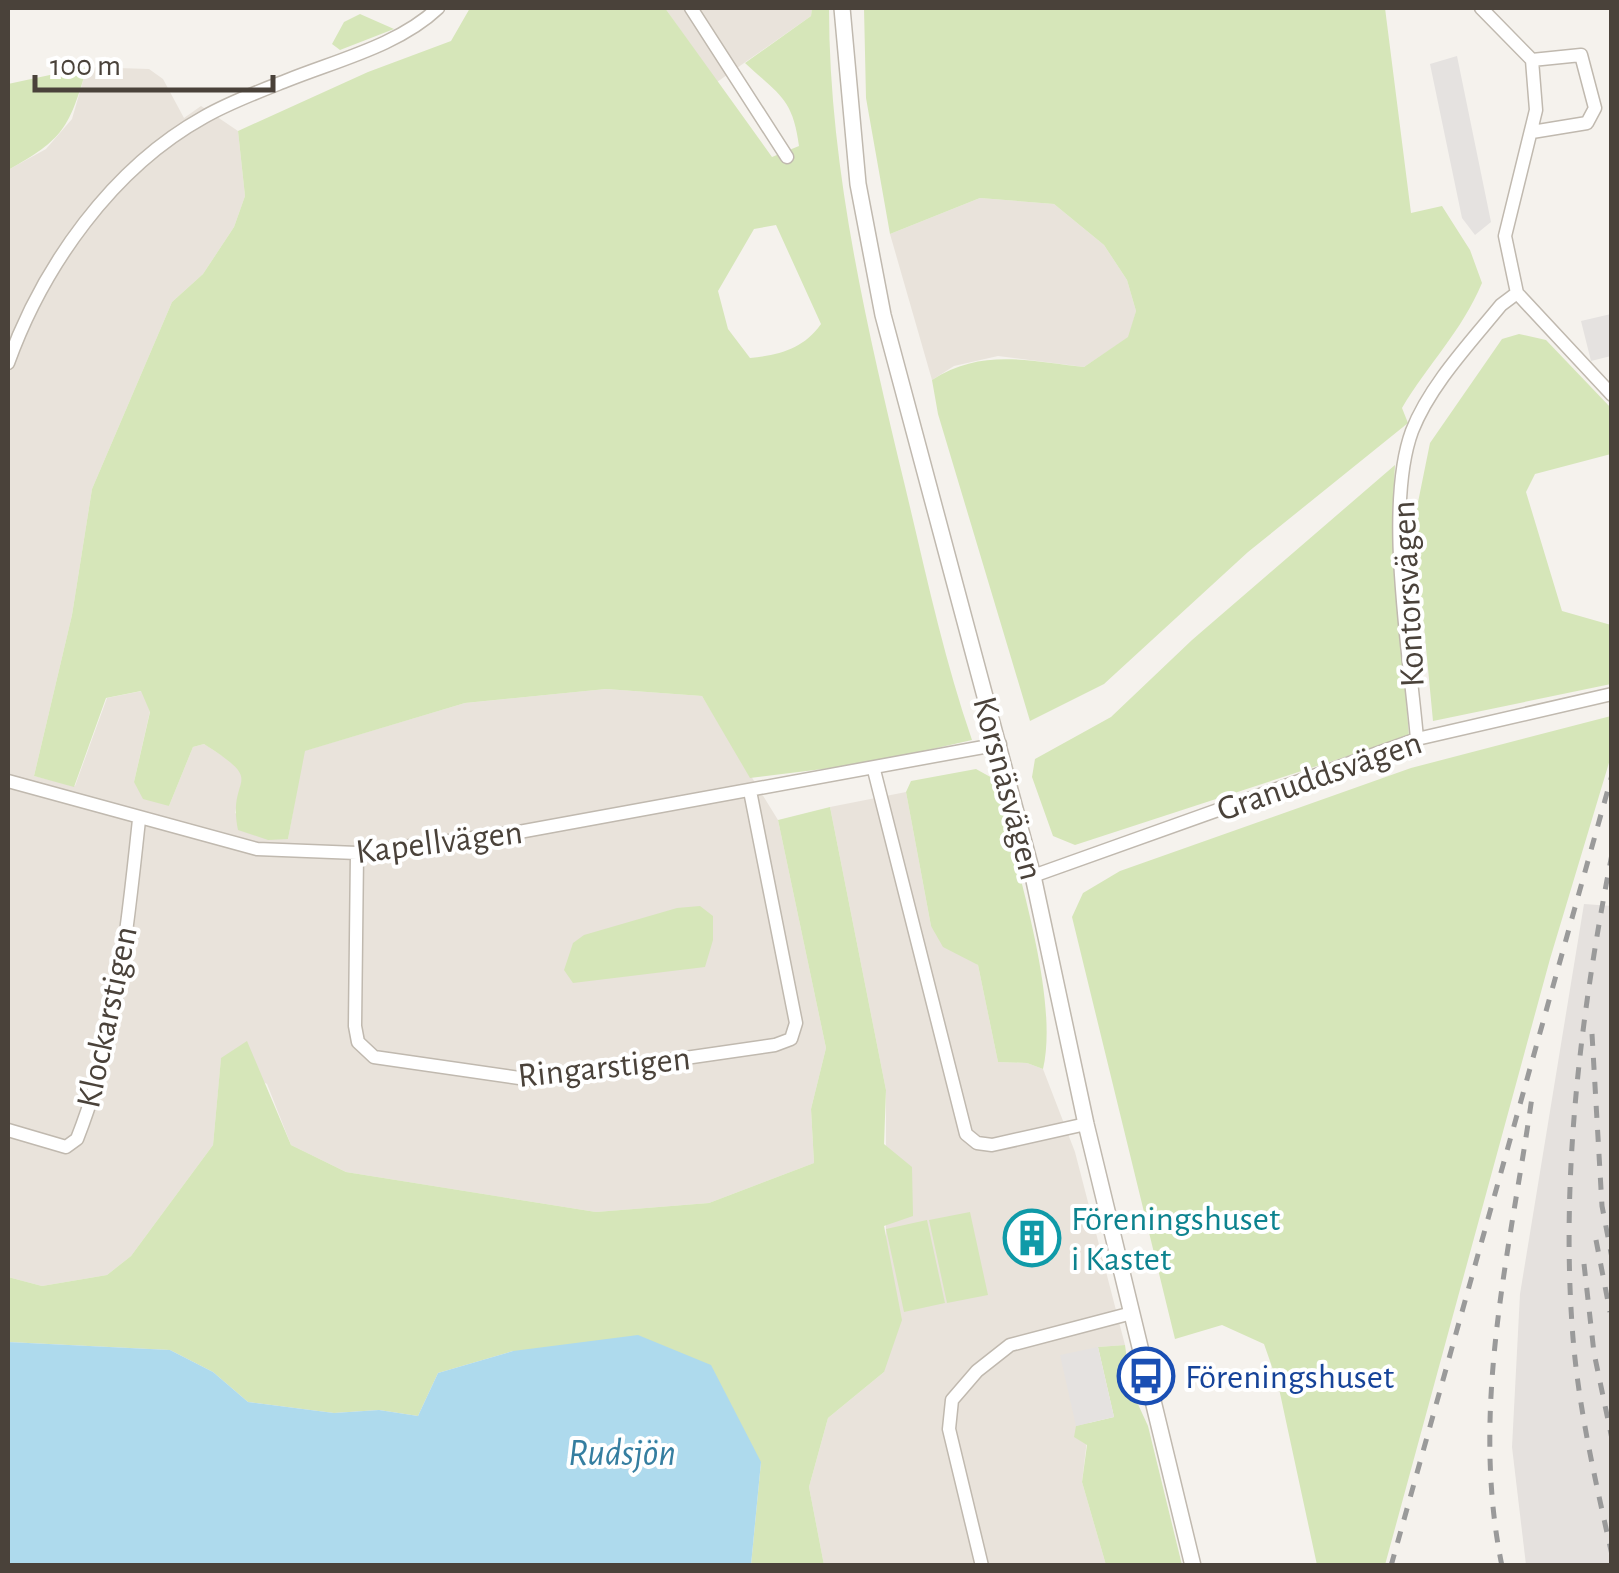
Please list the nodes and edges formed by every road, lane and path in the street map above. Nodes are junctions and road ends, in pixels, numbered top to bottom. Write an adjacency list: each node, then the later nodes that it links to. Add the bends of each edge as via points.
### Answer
1 (438, 8): 9 (street, via 388,40 204,116 164,144 77,234 30,308)
2 (691, 8): 7 (street)
3 (842, 8): 13 (street, Korsnäsvägen, via 858,184 884,315)
4 (1481, 8): 5 (street)
5 (1532, 60): 6 (street); 6 (street, via 1581,55 1595,108 1587,123)
6 (1532, 132): 8 (street, via 1505,236)
7 (787, 157)
8 (1517, 293): 10 (street); 12 (street, Kontorsvägen, via 1425,405 1407,448 1398,507)
9 (8, 363)
10 (1612, 395)
11 (1612, 694): 12 (street, Granuddsvägen)
12 (1417, 739): 19 (street, Granuddsvägen)
13 (1000, 744): 14 (street, Kapellvägen); 19 (street, Korsnäsvägen)
14 (874, 770): 16 (street, Kapellvägen); 20 (street, via 966,1134 992,1146)
15 (8, 781): 17 (street, Kapellvägen)
16 (750, 792): 18 (street, Kapellvägen); 18 (street, Ringarstigen, via 796,1022 793,1036 775,1045 533,1080 374,1056 358,1042 355,1026)
17 (139, 820): 18 (street, Kapellvägen, via 257,849); 21 (street, Klockarstigen, via 126,951 77,1138 66,1147)
18 (358, 853)
19 (1033, 876): 20 (street, Korsnäsvägen)
20 (1086, 1124): 22 (street, Korsnäsvägen)
21 (8, 1130)
22 (1132, 1313): 23 (street, via 1010,1345 952,1400 950,1428); 24 (street, Korsnäsvägen)
23 (982, 1566)
24 (1194, 1566)

